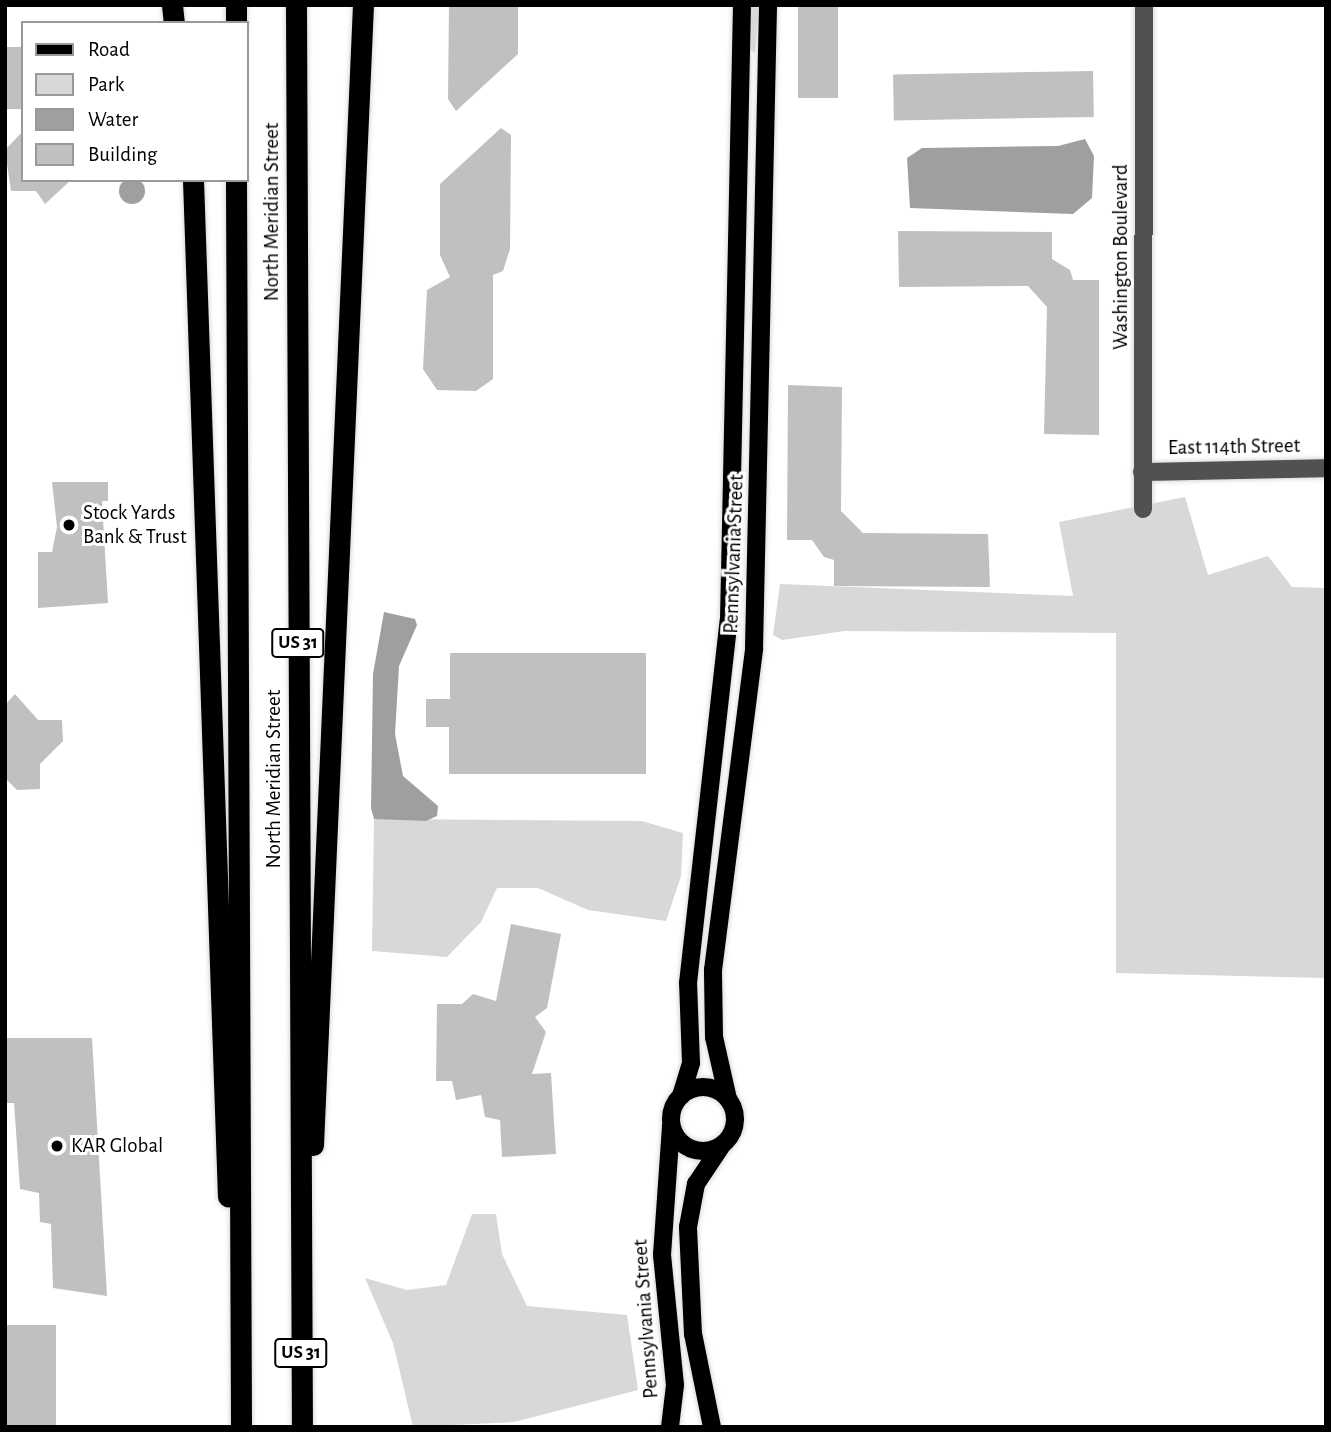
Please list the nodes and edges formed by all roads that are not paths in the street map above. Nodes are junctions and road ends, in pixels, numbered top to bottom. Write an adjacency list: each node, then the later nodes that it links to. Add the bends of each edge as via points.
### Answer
1 (296, 5): 15 (highway, North Meridian Street / US 31)
2 (363, 5): 15 (highway, via 317,1087)
3 (742, 5): 11 (main road, Pennsylvania Street, via 729,620 688,983 691,1063)
4 (768, 5): 12 (main road, Pennsylvania Street, via 754,648 713,970 714,1037)
5 (1144, 5): 9 (street, Washington Boulevard)
6 (193, 182): 16 (highway, via 203,335 223,1153)
7 (236, 182): 16 (highway, North Meridian Street)
8 (1326, 467): 9 (street, East 114th Street)
9 (1143, 472): 10 (street, Washington Boulevard)
10 (1143, 509)
11 (681, 1096): 12 (main road, via 705,1087); 13 (main road)
12 (729, 1099): 14 (main road, via 736,1124)
13 (671, 1125): 14 (main road, via 677,1140 696,1151); 19 (main road, Pennsylvania Street, via 662,1255 675,1385)
14 (722, 1145): 20 (main road, via 696,1184 688,1227 693,1334)
15 (301, 1280): 18 (highway, North Meridian Street / US 31)
16 (240, 1285): 17 (highway, North Meridian Street)
17 (241, 1427)
18 (302, 1427)
19 (670, 1427)
20 (712, 1427)

